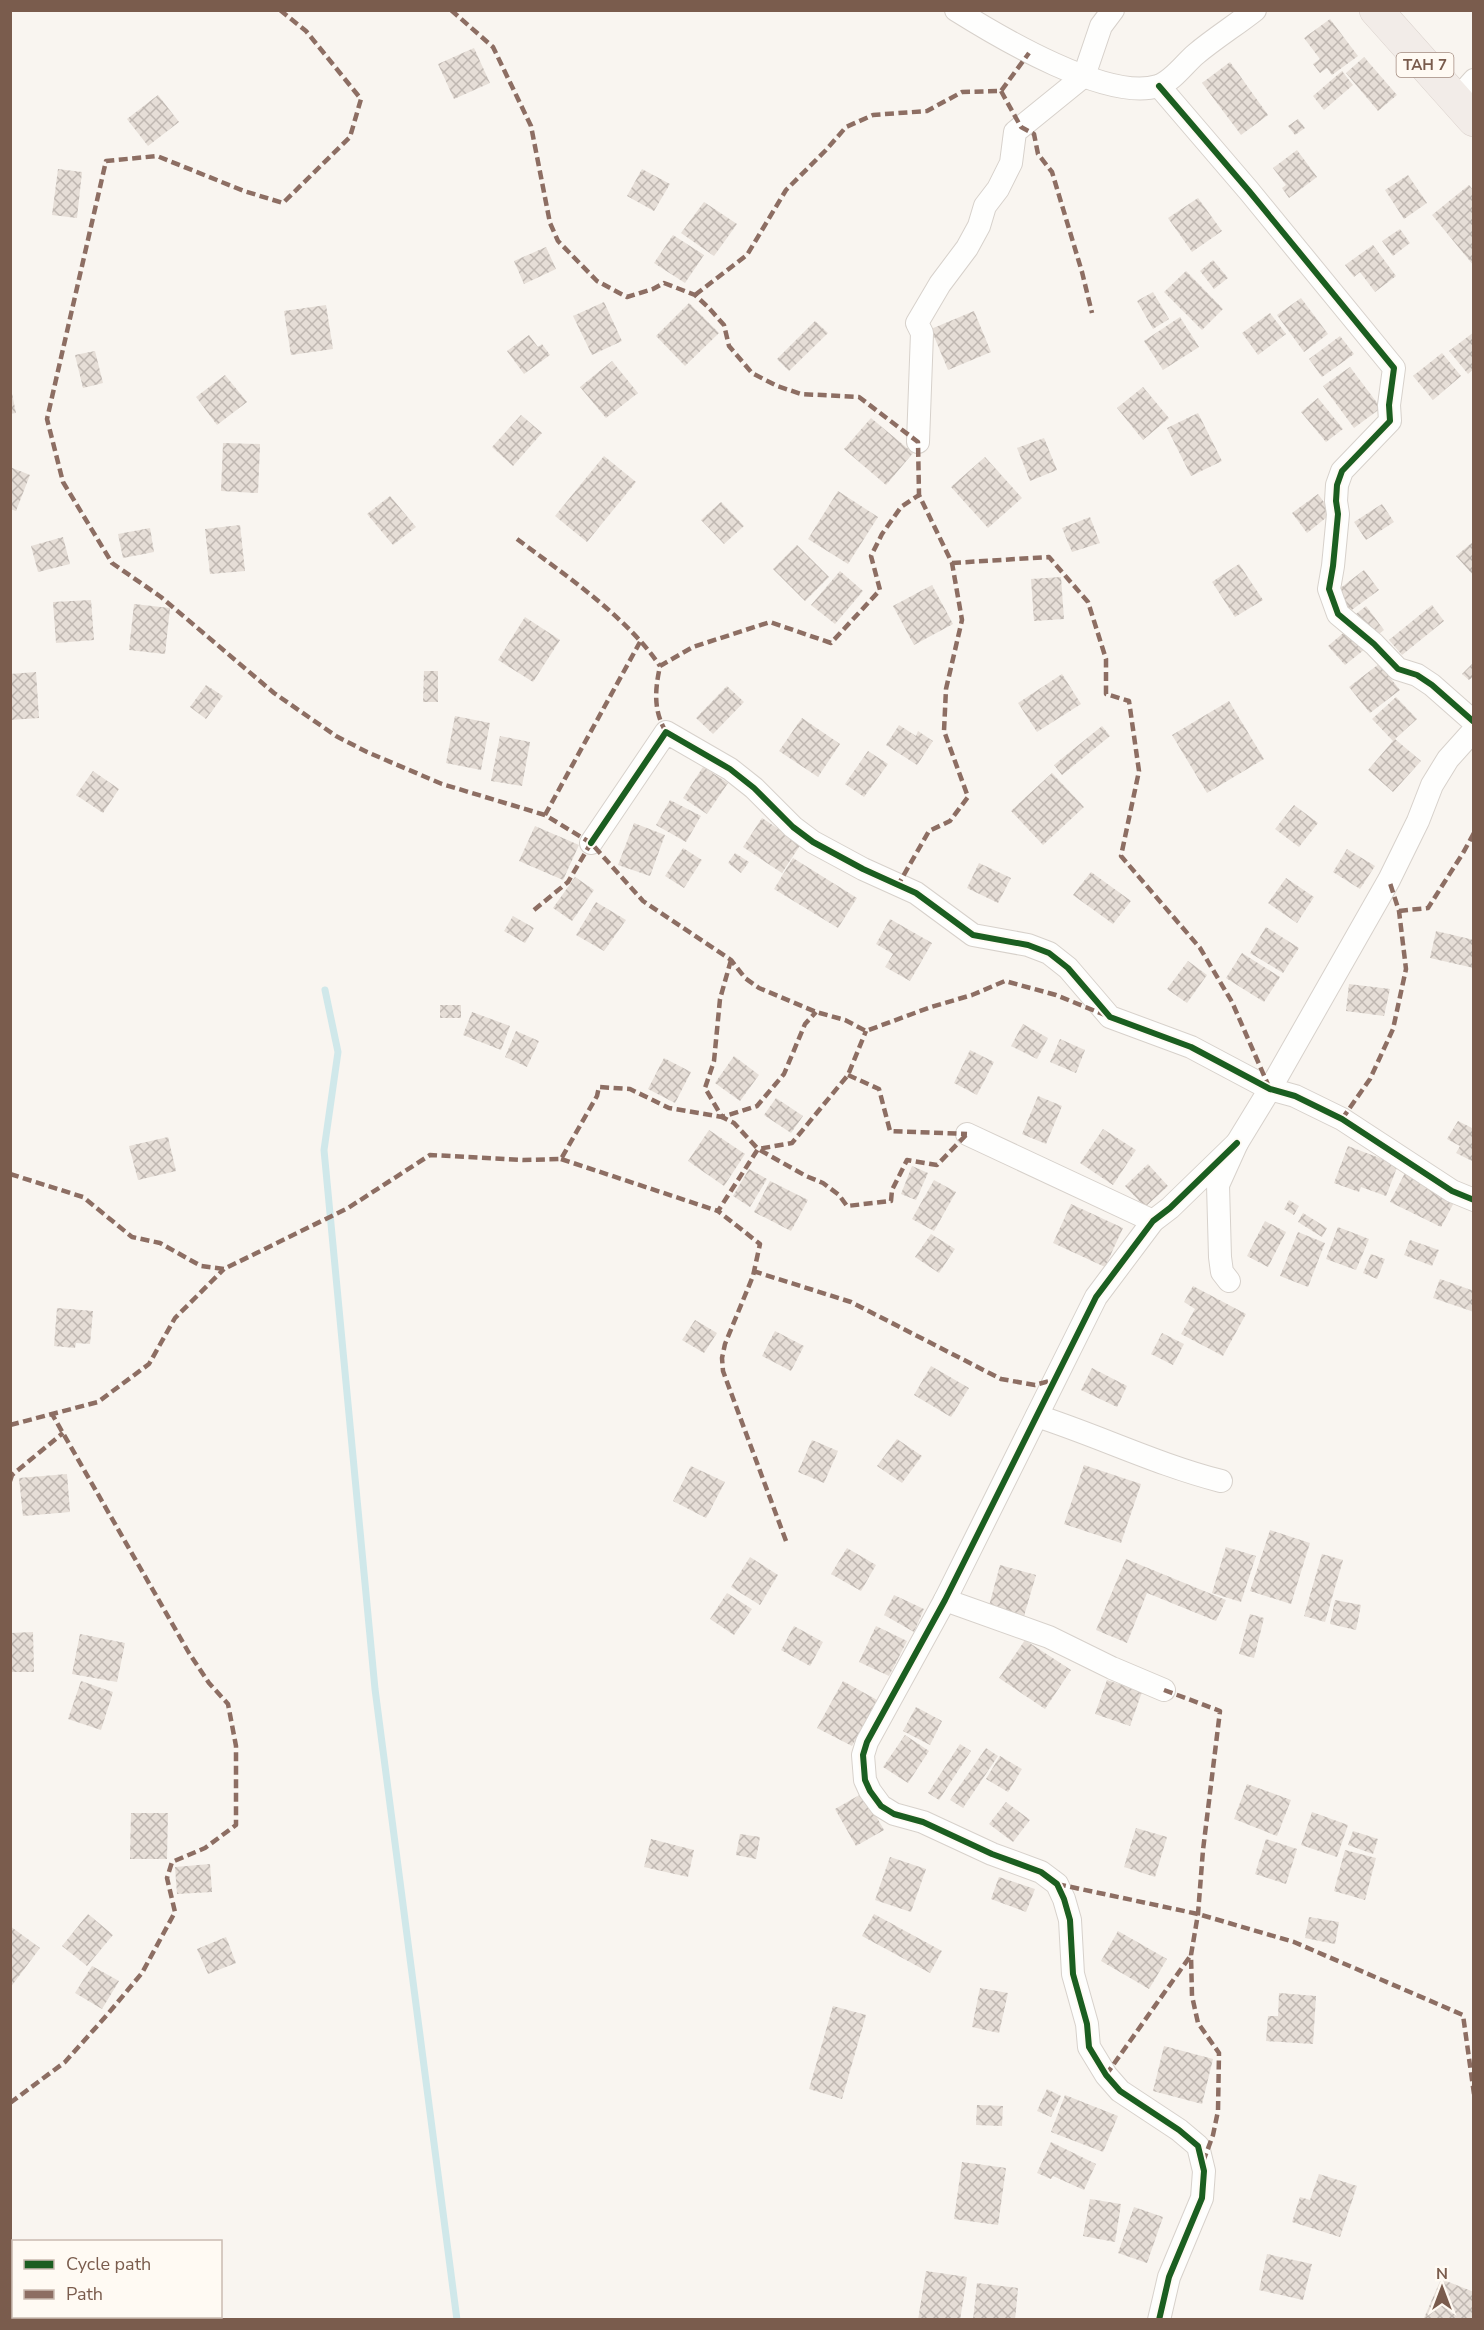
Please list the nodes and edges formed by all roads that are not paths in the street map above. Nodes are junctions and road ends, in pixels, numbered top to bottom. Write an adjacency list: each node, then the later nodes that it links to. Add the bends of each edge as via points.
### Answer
1 (956, 10): 5 (street, via 1029,53)
2 (1113, 10): 5 (street, via 1101,26)
3 (1255, 10): 6 (street)
4 (1376, 10): 7 (highway, TAH 7)
5 (1084, 76): 6 (street, via 1130,89); 8 (street, via 1015,132 1011,163 998,189 985,206 967,248 917,323 922,333)
6 (1159, 86): 9 (street, via 1394,368 1390,421 1342,471 1337,485 1338,514 1329,589 1338,614 1398,669 1432,685)
7 (1468, 100)
8 (918, 442)
9 (1473, 722)
10 (1473, 730): 12 (street, via 1432,785 1419,821 1389,880)
11 (591, 843): 12 (street, via 666,732 730,769 793,827 829,851 916,893 973,935 1049,953 1068,968 1110,1017 1191,1047)
12 (1270, 1089): 14 (street); 15 (street, via 1295,1096 1342,1119 1452,1191)
13 (967, 1134): 16 (street)
14 (1237, 1143): 16 (street); 17 (street, via 1218,1185 1220,1257 1222,1272)
15 (1473, 1200)
16 (1153, 1221): 18 (street, via 1096,1297)
17 (1229, 1281)
18 (1037, 1416): 19 (street, via 1182,1471); 20 (street)
19 (1221, 1481)
20 (945, 1600): 21 (street, via 1049,1637); 22 (street, via 867,1742 862,1755 865,1779 881,1806 894,1814 923,1822 1041,1872 1057,1884 1070,1920 1073,1974 1089,2047 1120,2091 1198,2146 1203,2164 1202,2198 1169,2277)
21 (1164, 1690)
22 (1159, 2319)

